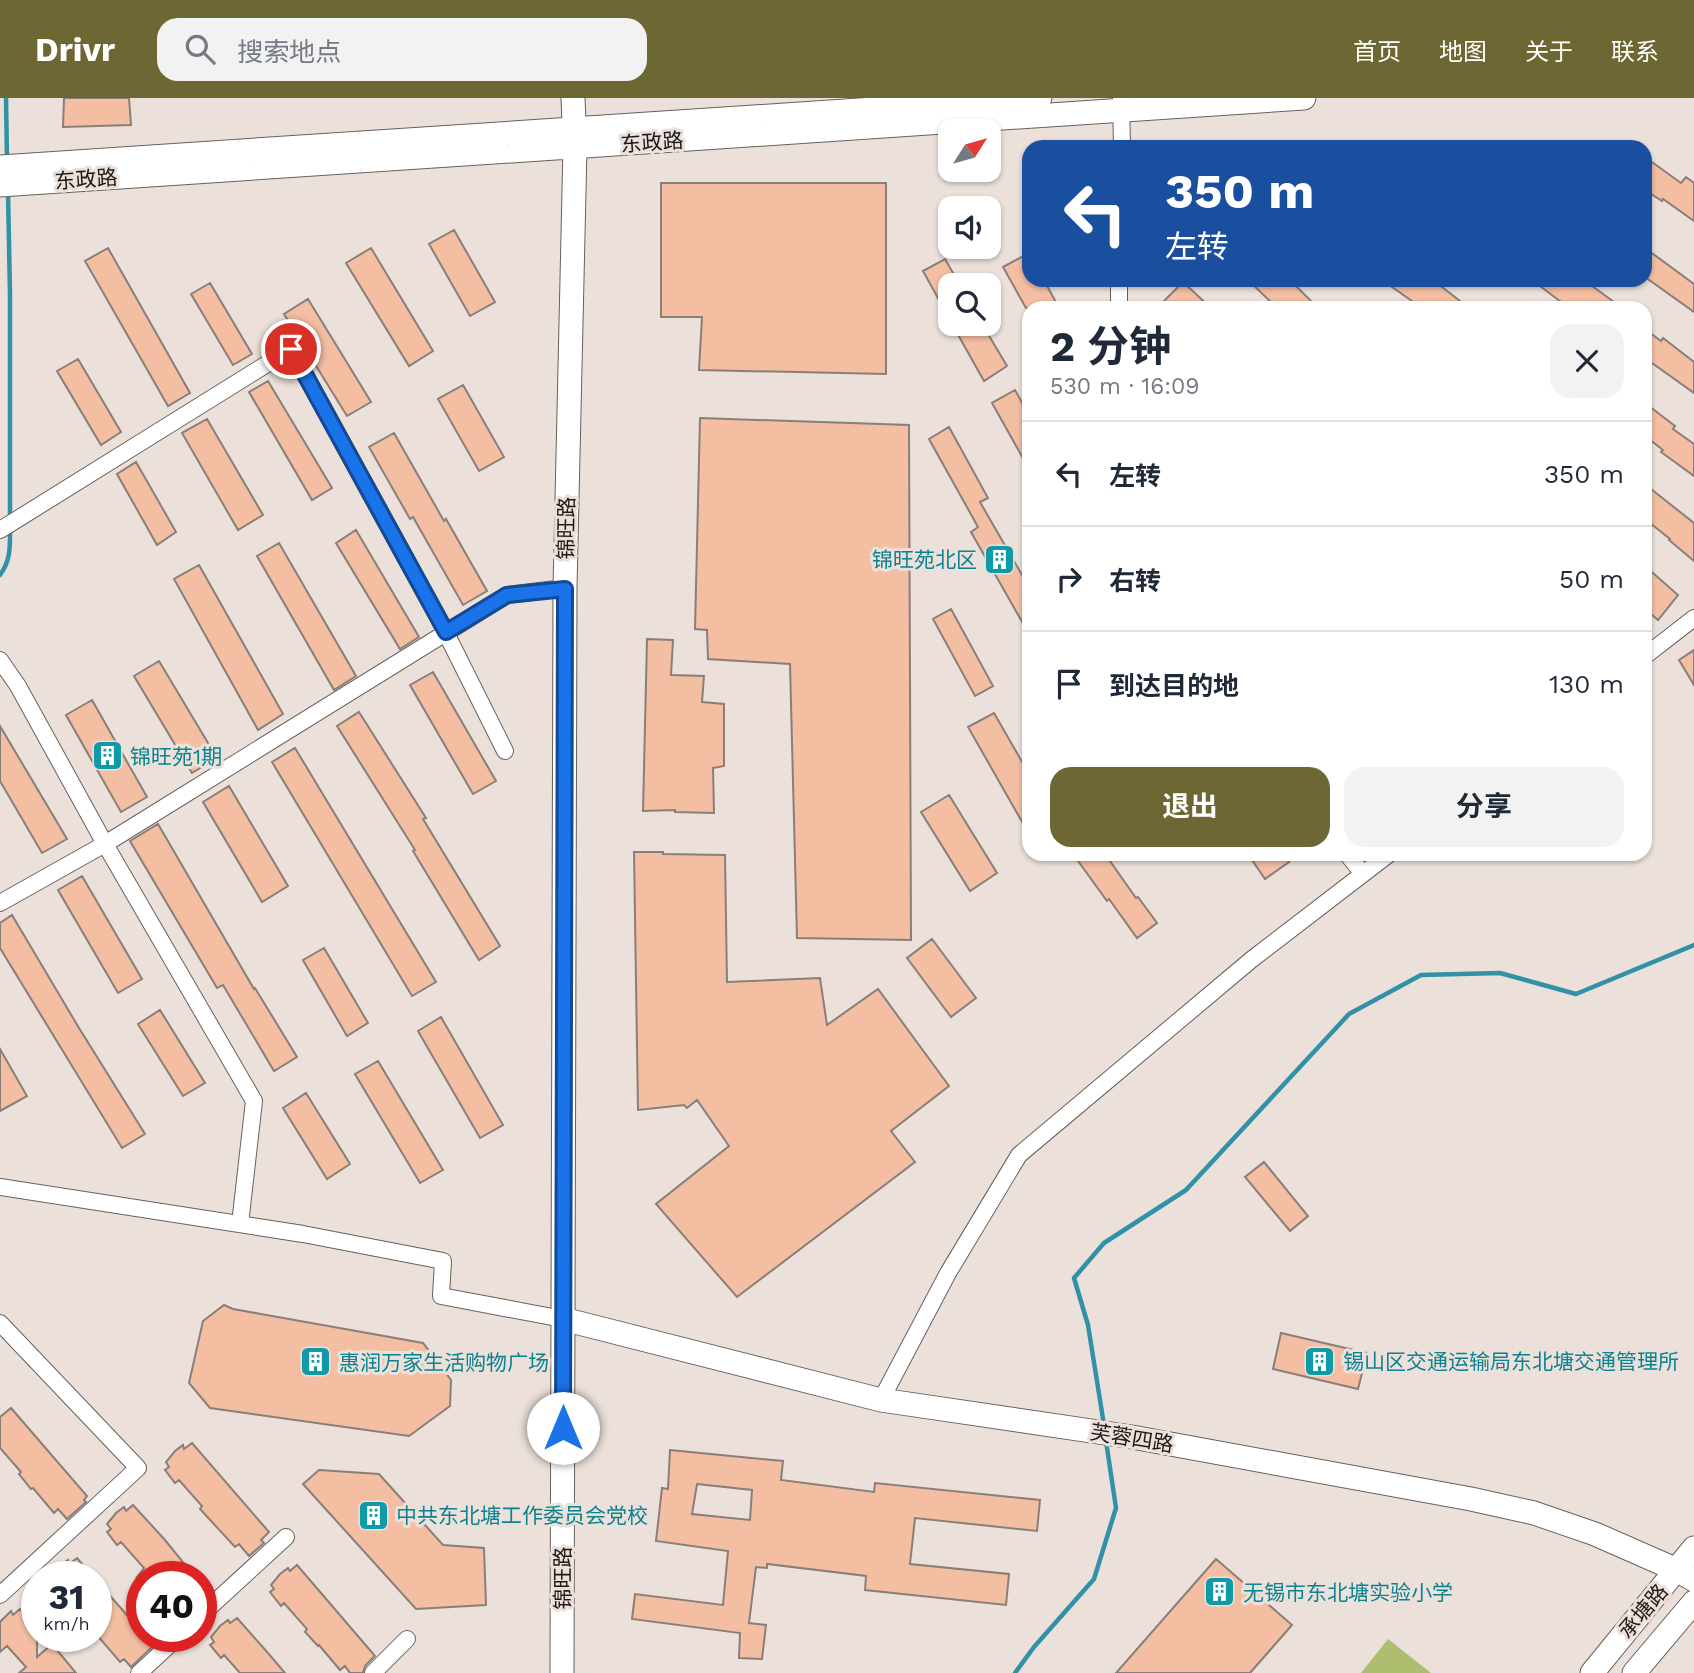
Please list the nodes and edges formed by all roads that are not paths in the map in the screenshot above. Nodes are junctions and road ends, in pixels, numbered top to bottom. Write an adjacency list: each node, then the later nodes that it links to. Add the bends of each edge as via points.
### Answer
1 (573, 98): 5 (street, 锦旺路)
2 (1040, 98): 5 (street, 东政路, via 791,113)
3 (1304, 98): 4 (street, 东政路)
4 (1122, 104): 5 (street, 东政路, via 784,132); 6 (street)
5 (574, 138): 7 (street, 东政路); 9 (street, 锦旺路)
6 (1122, 140)
7 (9, 175)
8 (0, 530): 11 (street, via 291,349)
9 (565, 589): 11 (street, via 507,595); 22 (street, 锦旺路)
10 (1694, 618): 12 (street)
11 (446, 632): 14 (street); 15 (street)
12 (1652, 651)
13 (0, 660): 15 (street)
14 (505, 751)
15 (105, 844): 19 (street); 21 (street, via 254,1101)
16 (1353, 861): 18 (street)
17 (1380, 861): 18 (street)
18 (1363, 874): 24 (street, via 1251,960 1019,1155 948,1273)
19 (0, 903)
20 (0, 1187): 21 (street)
21 (240, 1224): 22 (street, via 443,1261 441,1296)
22 (563, 1319): 24 (street, 芙蓉四路); 35 (street, 锦旺路)
23 (0, 1323): 28 (street, via 138,1468)
24 (881, 1400): 27 (street, 芙蓉四路, via 1132,1437 1471,1499 1534,1513 1595,1534)
25 (286, 1537): 29 (street)
26 (1694, 1548): 27 (street, 承塘路)
27 (1686, 1575): 36 (street, 承塘路)
28 (0, 1595)
29 (217, 1600)
30 (1694, 1602): 37 (street, 承塘路)
31 (407, 1639): 34 (street)
32 (161, 1652): 33 (street)
33 (139, 1673)
34 (373, 1673)
35 (562, 1673)
36 (1592, 1673)
37 (1633, 1673)

